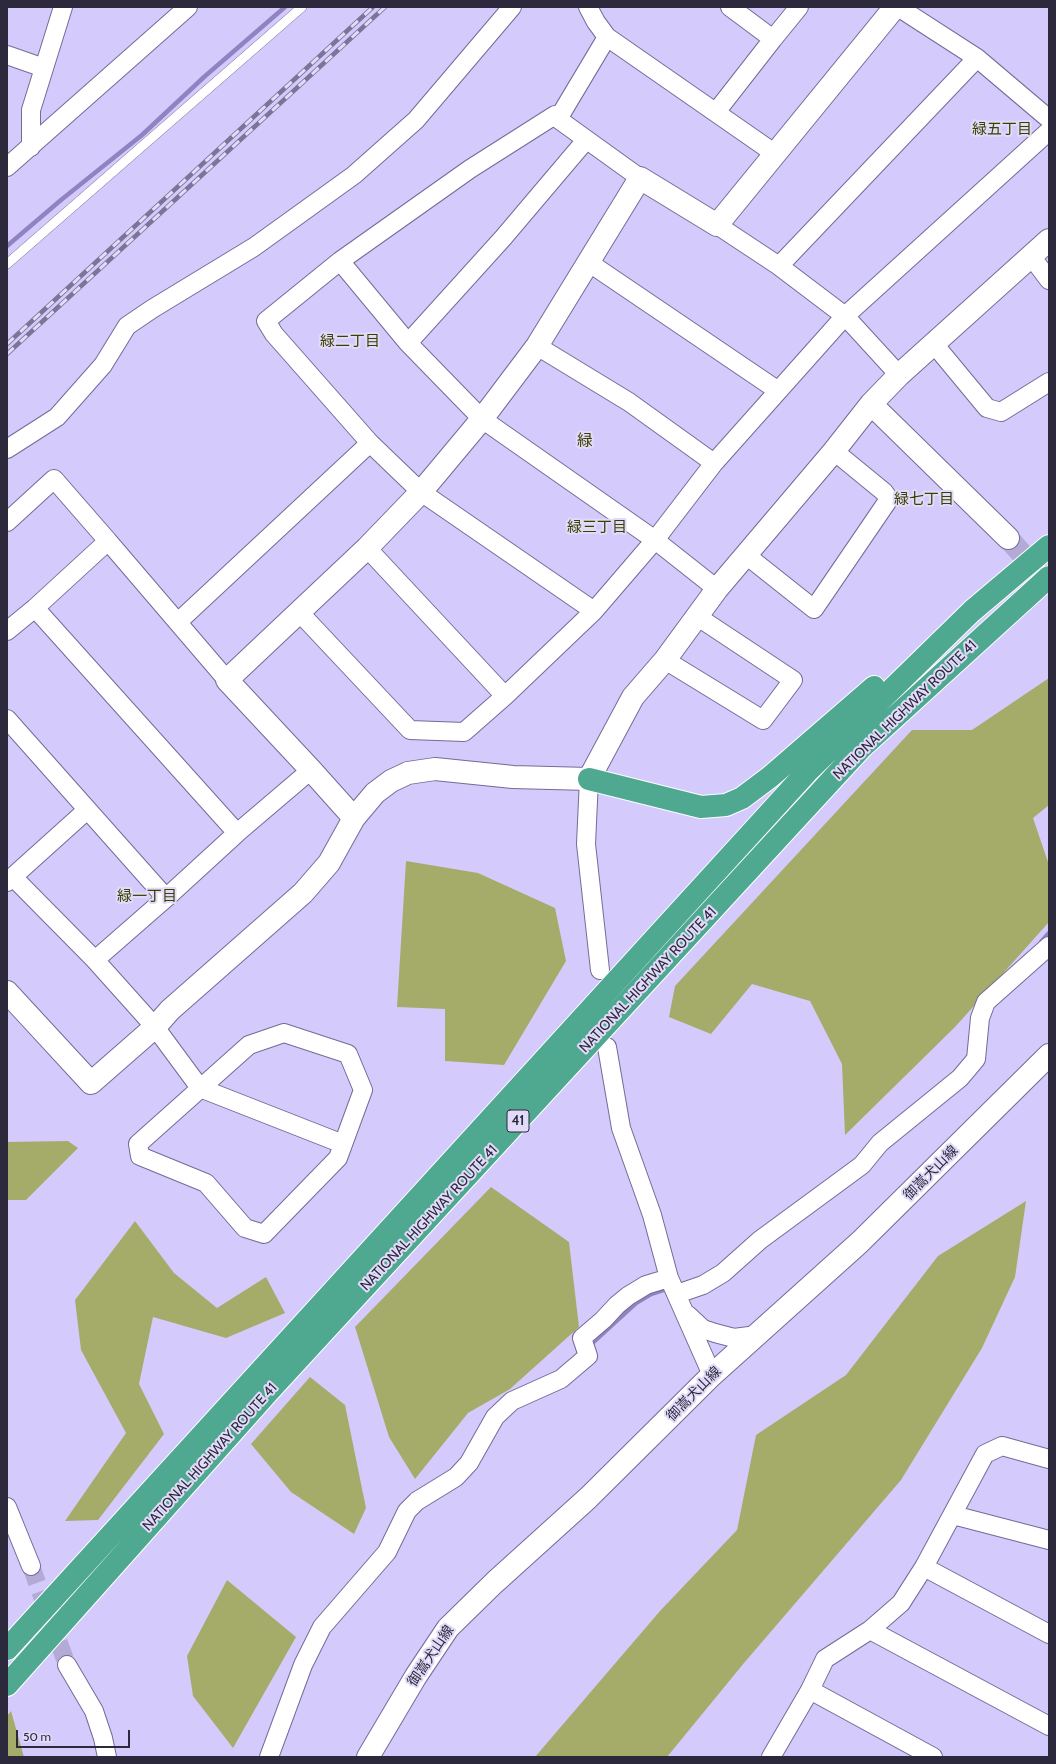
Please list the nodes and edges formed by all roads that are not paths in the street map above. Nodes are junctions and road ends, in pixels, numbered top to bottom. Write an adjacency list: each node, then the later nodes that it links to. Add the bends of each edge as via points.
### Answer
1 (63, 7): 13 (street)
2 (188, 7): 19 (street)
3 (302, 7): 28 (lane)
4 (512, 7): 41 (street, via 416,120 354,175 254,247 127,326 104,365 57,418)
5 (588, 7): 9 (street)
6 (730, 7): 10 (street)
7 (799, 7): 10 (street)
8 (897, 7): 12 (street); 20 (street)
9 (607, 37): 14 (street); 15 (street)
10 (773, 39): 14 (street)
11 (7, 56): 13 (street)
12 (977, 58): 16 (street); 29 (street)
13 (44, 68): 19 (street, via 31,110)
14 (716, 112): 20 (street)
15 (561, 114): 18 (street, via 558,119); 26 (street, via 555,115 470,169)
16 (1049, 119)
17 (1049, 131): 31 (street)
18 (586, 140): 22 (street); 32 (street, via 503,238)
19 (31, 147): 21 (street)
20 (774, 153): 23 (street)
21 (7, 167)
22 (640, 178): 23 (street); 27 (street)
23 (717, 225): 29 (street)
24 (1049, 240): 25 (street)
25 (1031, 256): 30 (street); 33 (street)
26 (340, 261): 32 (street); 40 (street, via 266,321 274,334)
27 (588, 262): 34 (street); 37 (street)
28 (7, 264)
29 (779, 266): 31 (street)
30 (1049, 280)
31 (845, 316): 35 (street); 37 (street)
32 (408, 342): 39 (street)
33 (934, 344): 35 (street); 36 (street, via 987,408 1001,412)
34 (537, 346): 39 (street); 43 (street, via 629,402)
35 (899, 375): 38 (street)
36 (1049, 382)
37 (777, 390): 43 (street)
38 (871, 404): 42 (street); 46 (street)
39 (482, 419): 44 (street); 47 (street)
40 (370, 443): 44 (street); 59 (street)
41 (7, 449)
42 (834, 451): 51 (street); 51 (street, via 889,499 814,609)
43 (714, 463): 47 (street)
44 (421, 492): 50 (street); 55 (street)
45 (7, 522): 48 (street, via 54,479)
46 (1008, 538)
47 (656, 540): 53 (street); 55 (street)
48 (108, 541): 54 (street); 59 (street)
49 (1049, 546): 56 (highway, NATIONAL HIGHWAY ROUTE 41 / 41)
50 (367, 548): 57 (street); 63 (street)
51 (746, 555): 53 (street)
52 (1049, 576): 96 (highway, NATIONAL HIGHWAY ROUTE 41 / 41, via 862,746 269,1392)
53 (717, 589): 58 (street)
54 (35, 608): 60 (street); 69 (street)
55 (594, 611): 63 (street)
56 (972, 611): 66 (highway, via 906,658 770,777 742,798 726,805 701,807); 89 (highway, NATIONAL HIGHWAY ROUTE 41 / 41, via 807,772)
57 (300, 612): 62 (street); 63 (street, via 410,730 464,732)
58 (698, 617): 61 (street); 61 (street, via 793,680 763,720)
59 (178, 622): 62 (street)
60 (7, 631)
61 (665, 660): 66 (street, via 633,697)
62 (227, 680): 65 (street)
63 (505, 696)
64 (7, 719): 67 (street)
65 (311, 770): 68 (street); 69 (street)
66 (589, 780): 68 (street, via 513,777 435,769 408,773 375,793); 74 (street, via 586,844)
67 (87, 810): 70 (street); 71 (street)
68 (354, 818): 76 (street, via 328,863 303,893 170,1010)
69 (237, 833): 71 (street)
70 (10, 879): 73 (street)
71 (166, 898): 73 (street)
72 (1049, 946): 82 (street, via 986,1002 980,1018 976,1060 960,1078 880,1143 862,1165 760,1240 723,1273 703,1285)
73 (95, 960): 76 (street)
74 (600, 970)
75 (7, 992): 76 (street, via 92,1083)
76 (155, 1027): 79 (street)
77 (607, 1047): 81 (street, via 621,1128 652,1215)
78 (1049, 1055): 84 (street, 御嵩犬山線, via 860,1242)
79 (200, 1088): 80 (street); 80 (street, via 249,1045 284,1032 348,1054 363,1090); 80 (street, via 138,1144 140,1156 206,1183 245,1228 264,1234 338,1158)
80 (343, 1144)
81 (669, 1278): 82 (street); 104 (street, via 646,1286 617,1305 582,1338 588,1356 561,1379 512,1401 495,1417 469,1463 456,1478 417,1501 407,1511 387,1552 322,1627 303,1665)
82 (677, 1294): 83 (street)
83 (685, 1312): 84 (street, via 703,1329 715,1333 734,1338); 85 (street)
84 (757, 1335): 85 (street, 御嵩犬山線)
85 (712, 1374): 105 (street, 御嵩犬山線, via 588,1498 448,1628)
86 (1049, 1459): 88 (street, via 1002,1446 985,1454)
87 (7, 1507): 91 (street)
88 (953, 1515): 90 (street); 92 (street)
89 (118, 1525): 94 (highway); 97 (highway, NATIONAL HIGHWAY ROUTE 41 / 41)
90 (1049, 1540)
91 (31, 1566)
92 (924, 1567): 93 (street, via 901,1602); 95 (street)
93 (870, 1630): 100 (street, via 825,1659); 102 (street)
94 (7, 1634)
95 (1049, 1634)
96 (50, 1637): 99 (highway, NATIONAL HIGHWAY ROUTE 41 / 41); 101 (highway)
97 (7, 1648)
98 (68, 1665): 103 (street, via 94,1711)
99 (7, 1685)
100 (810, 1690): 106 (street); 107 (street)
101 (7, 1697)
102 (1049, 1726)
103 (107, 1757)
104 (269, 1757)
105 (368, 1757)
106 (771, 1757)
107 (933, 1757)

